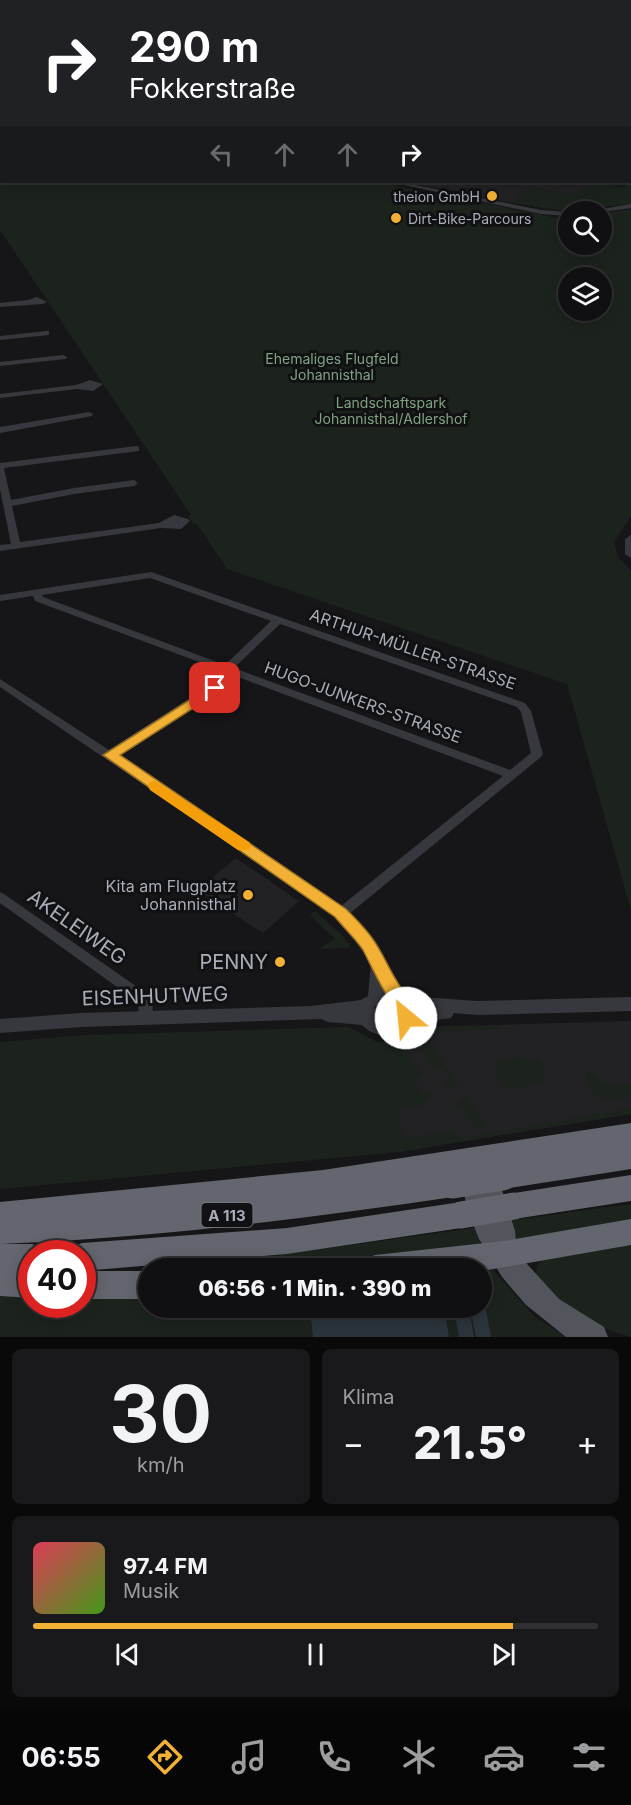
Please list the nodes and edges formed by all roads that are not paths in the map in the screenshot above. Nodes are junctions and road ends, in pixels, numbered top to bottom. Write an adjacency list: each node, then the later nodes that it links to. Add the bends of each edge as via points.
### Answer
1 (398, 183): 4 (street)
2 (631, 206): 3 (street)
3 (612, 209)
4 (558, 213)
5 (29, 302): 6 (street)
6 (0, 305)
7 (46, 333): 8 (street)
8 (0, 338)
9 (63, 357): 10 (street)
10 (0, 364)
11 (77, 387): 12 (street)
12 (0, 396)
13 (89, 414): 14 (street)
14 (0, 430)
15 (136, 449): 16 (street)
16 (0, 467): 18 (street)
17 (134, 483): 18 (street)
18 (7, 504): 21 (street)
19 (161, 525): 21 (street)
20 (631, 539): 23 (street)
21 (16, 545): 22 (street)
22 (0, 548)
23 (631, 554)
24 (37, 592): 25 (street, ARTHUR-MÜLLER-STRASSE); 26 (street, ARTHUR-MÜLLER-STRASSE, via 151,575); 27 (street, HUGO-JUNKERS-STRASSE, via 38,598)
25 (0, 598)
26 (278, 620): 27 (street); 30 (street, ARTHUR-MÜLLER-STRASSE, via 521,705 537,754)
27 (233, 670): 29 (street); 30 (street, HUGO-JUNKERS-STRASSE)
28 (0, 682): 29 (street)
29 (110, 755): 32 (street)
30 (513, 775): 32 (street, ARTHUR-MÜLLER-STRASSE)
31 (0, 897): 37 (street, AKELEIWEG, via 145,1000)
32 (341, 913): 33 (street, via 359,931)
33 (377, 963): 35 (street); 36 (street)
34 (631, 1004): 35 (street, EISENHUTWEG)
35 (402, 1006): 36 (street, EISENHUTWEG); 36 (street, EISENHUTWEG, via 397,1027 385,1029 374,1026)
36 (369, 1007): 37 (street, EISENHUTWEG, via 311,1013)
37 (146, 1018): 38 (street, EISENHUTWEG)
38 (0, 1026)
39 (631, 1135): 41 (highway)
40 (631, 1157): 44 (highway, A 113, bridge, via 273,1211 107,1227)
41 (473, 1159): 43 (highway, via 282,1187); 46 (main road, via 471,1170 490,1237)
42 (631, 1188): 47 (highway, A 113, bridge, via 287,1241)
43 (0, 1215)
44 (0, 1232)
45 (631, 1232): 46 (highway)
46 (504, 1255): 50 (highway); 55 (main road, via 536,1297 561,1321)
47 (96, 1256)
48 (0, 1258): 49 (highway)
49 (18, 1258)
50 (476, 1258)
51 (0, 1282): 52 (highway)
52 (18, 1283)
53 (96, 1285): 54 (highway)
54 (138, 1285)
55 (594, 1337)

